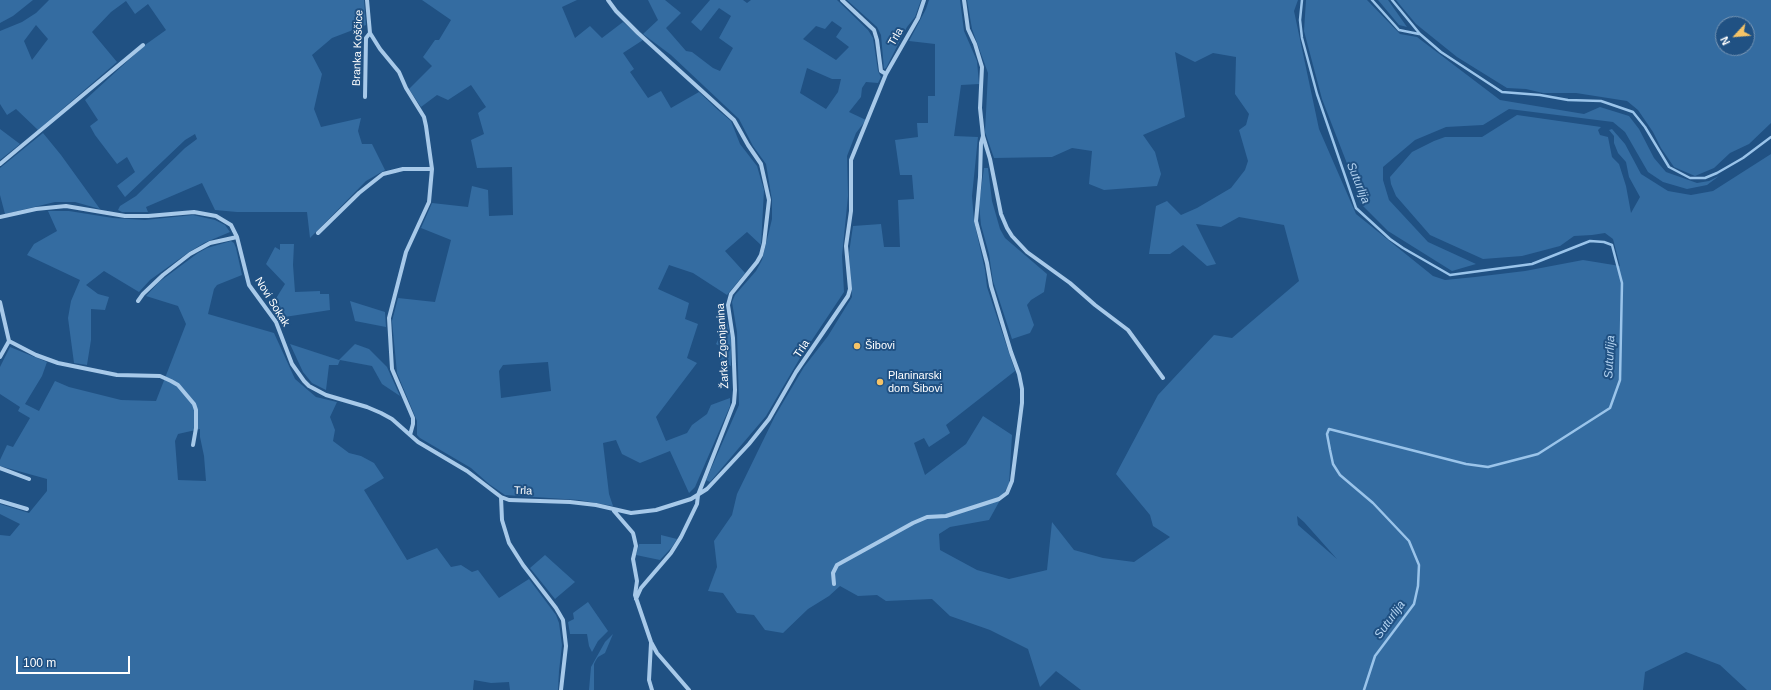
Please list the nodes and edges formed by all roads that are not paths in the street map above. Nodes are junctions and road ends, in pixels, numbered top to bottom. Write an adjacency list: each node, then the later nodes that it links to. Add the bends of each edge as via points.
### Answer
1 (367, 0): 6 (street, Branka Koščice)
2 (608, 0): 25 (street, Žarka Zgonjanina, via 638,33 734,120 761,164 767,188 768,207 761,255 731,294 728,305 734,403)
3 (842, 0): 8 (street, via 874,30 880,67 882,73)
4 (924, 0): 8 (street, Trla, via 918,18)
5 (964, 0): 10 (street, via 968,29 982,67 980,108)
6 (370, 33): 9 (street, Branka Koščice, via 366,38); 12 (street, via 399,72 421,112 426,126)
7 (143, 45): 11 (street)
8 (886, 74): 25 (street, Trla, via 851,160 851,211 846,252 850,289 848,296 796,372 769,419 729,466)
9 (366, 97)
10 (983, 136): 20 (street, via 1001,214 1012,236 1027,252 1128,330); 30 (street, via 976,221 991,286 1022,389 1012,481 1007,492 999,499 946,516 927,517 912,523 837,565 833,573)
11 (0, 164)
12 (432, 169): 14 (street, via 403,169 383,174 359,193); 21 (street, via 429,202 406,252 389,318 392,369 413,418)
13 (0, 217): 15 (street, Novi Sokak, via 54,206 79,207 125,216 194,212 223,220 230,225)
14 (318, 233)
15 (237, 237): 16 (street, via 210,243 190,254 163,275); 21 (street, Novi Sokak, via 249,285 276,322 292,364 299,375 318,391 382,413)
16 (138, 301)
17 (0, 302): 18 (street)
18 (9, 341): 19 (street); 22 (street, via 58,363 117,375 160,376 171,381 178,385 194,404 196,428)
19 (0, 358)
20 (1163, 378)
21 (410, 435): 26 (street, Novi Sokak, via 467,471)
22 (193, 445)
23 (0, 468): 24 (street)
24 (29, 479)
25 (698, 495): 29 (street, Trla, via 656,510 630,513); 31 (street, Žarka Zgonjanina, via 697,504 676,546 641,588)
26 (501, 497): 29 (street, Trla, via 509,500 570,502); 33 (street, via 502,520 509,543 563,620 566,646)
27 (0, 501): 28 (street)
28 (27, 509)
29 (614, 510): 31 (street, via 634,537)
30 (834, 584)
31 (636, 599): 32 (street)
32 (651, 642): 34 (street, via 649,680); 35 (street, via 657,653)
33 (561, 690)
34 (652, 690)
35 (689, 690)

